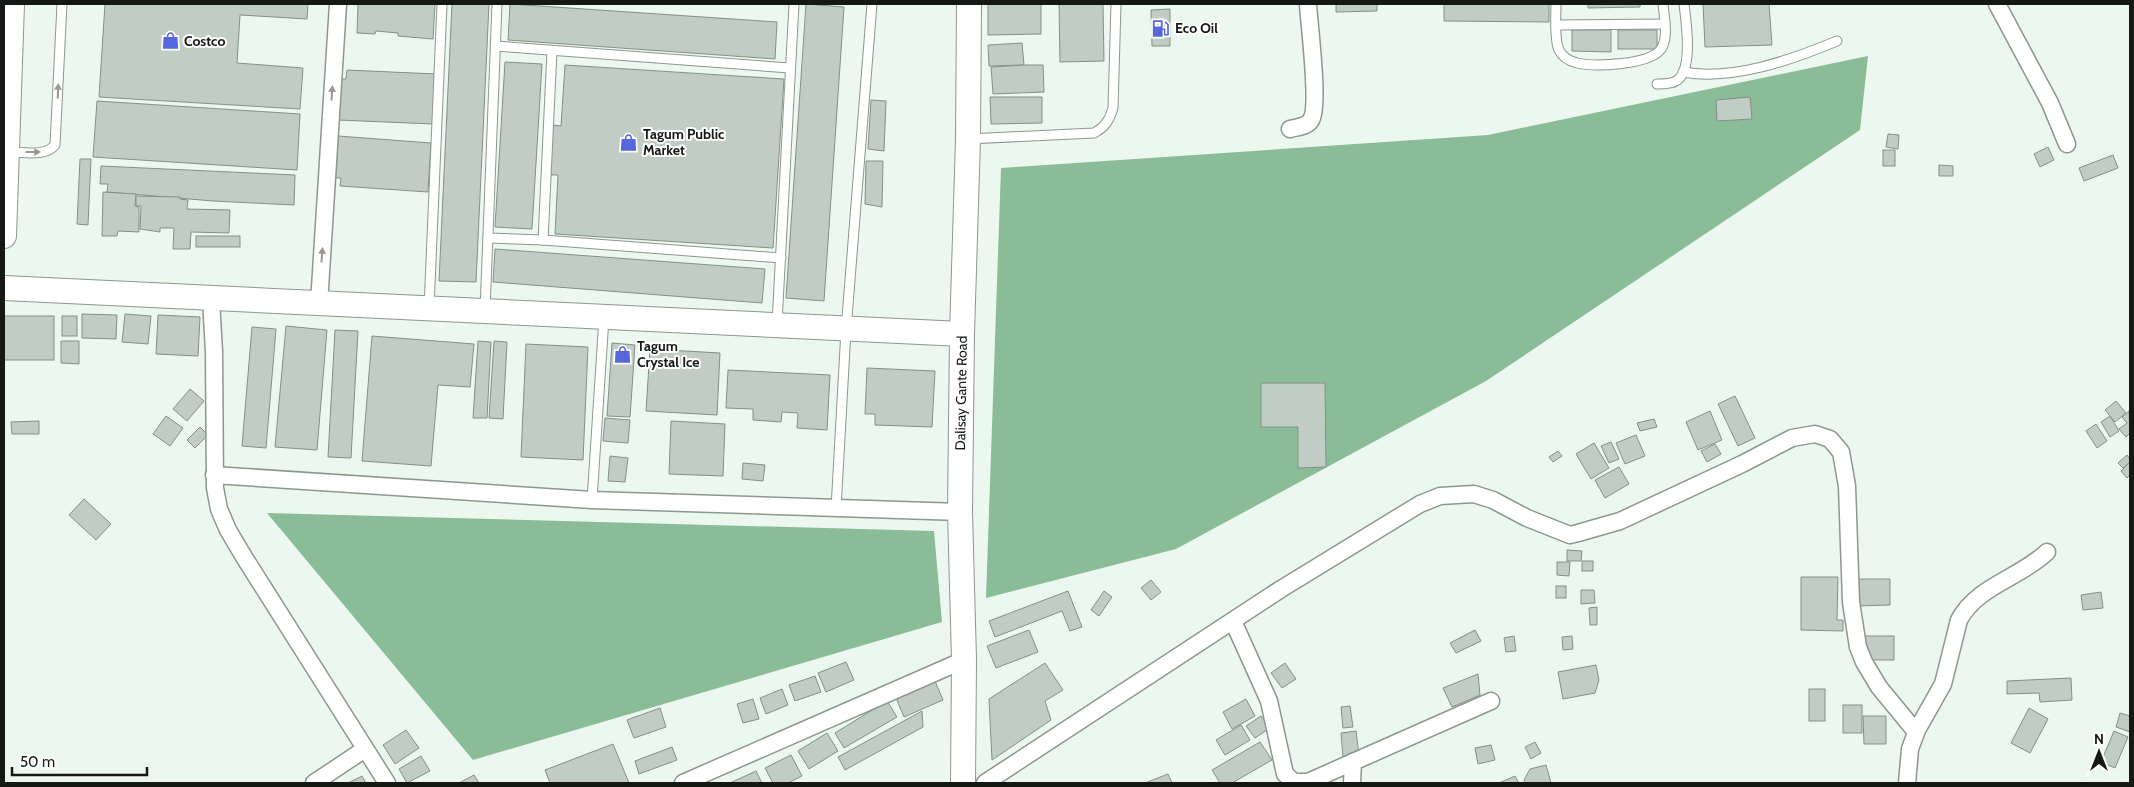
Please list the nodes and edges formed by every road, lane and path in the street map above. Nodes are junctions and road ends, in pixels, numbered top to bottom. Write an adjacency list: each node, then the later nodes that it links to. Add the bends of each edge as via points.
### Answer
1 (12, 4): 20 (main road)
2 (62, 4): 27 (lane, one-way to 2, via 41,153 55,145)
3 (338, 4): 34 (street, one-way to 3)
4 (442, 4): 35 (lane)
5 (497, 4): 18 (lane)
6 (794, 4): 21 (lane)
7 (872, 4): 39 (lane)
8 (969, 4): 25 (main road, Dalisay Gante Road)
9 (1116, 4): 25 (lane, via 1113,108 1109,121 1101,129 1094,133)
10 (1308, 4): 24 (street, via 1313,118 1308,124)
11 (1556, 4): 16 (lane)
12 (1663, 4): 15 (lane)
13 (1684, 4): 22 (lane, via 1688,50)
14 (1997, 4): 26 (street, via 2050,103)
15 (1664, 24): 16 (lane); 16 (lane, via 1662,48 1654,56 1621,64 1577,63 1565,58 1558,49)
16 (1557, 25)
17 (1837, 41): 22 (lane, via 1736,73 1698,75)
18 (496, 46): 19 (lane); 29 (lane)
19 (552, 51): 21 (lane); 30 (lane)
20 (7, 55): 27 (main road)
21 (790, 68): 31 (lane)
22 (1683, 72): 23 (lane, via 1676,81)
23 (1656, 84)
24 (1290, 129)
25 (968, 139): 40 (main road, Dalisay Gante Road)
26 (2067, 144)
27 (5, 152): 28 (main road)
28 (4, 236)
29 (488, 238): 30 (lane); 36 (lane)
30 (543, 240): 31 (lane)
31 (781, 258): 38 (lane)
32 (4, 288): 33 (main road)
33 (211, 298): 34 (main road); 41 (street)
34 (319, 304): 35 (main road)
35 (429, 309): 36 (main road)
36 (484, 312): 37 (main road)
37 (604, 318): 38 (main road); 42 (lane)
38 (777, 327): 39 (main road)
39 (846, 330): 40 (main road); 43 (lane)
40 (962, 334): 44 (main road, Dalisay Gante Road)
41 (214, 475): 42 (street); 50 (street, via 219,509 228,530)
42 (592, 500): 43 (street)
43 (836, 509): 44 (street)
44 (960, 512): 47 (main road, Dalisay Gante Road)
45 (2047, 552): 49 (street, via 2024,570 1986,591 1963,611 1943,684)
46 (1233, 621): 49 (street, via 1382,526 1440,496 1474,494 1527,518 1570,534 1578,533 1620,521 1792,438 1816,434 1830,439 1841,452 1849,504 1851,602 1858,647 1879,687); 51 (street, via 1269,701 1285,774 1294,782 1308,782); 56 (street)
47 (964, 660): 54 (street); 55 (main road, Dalisay Gante Road)
48 (1491, 701): 51 (street)
49 (1916, 732): 58 (street, via 1910,749)
50 (365, 749): 52 (street); 53 (street)
51 (1353, 762): 57 (street)
52 (314, 783)
53 (387, 783)
54 (683, 783)
55 (963, 783)
56 (985, 783)
57 (1352, 783)
58 (1907, 783)

